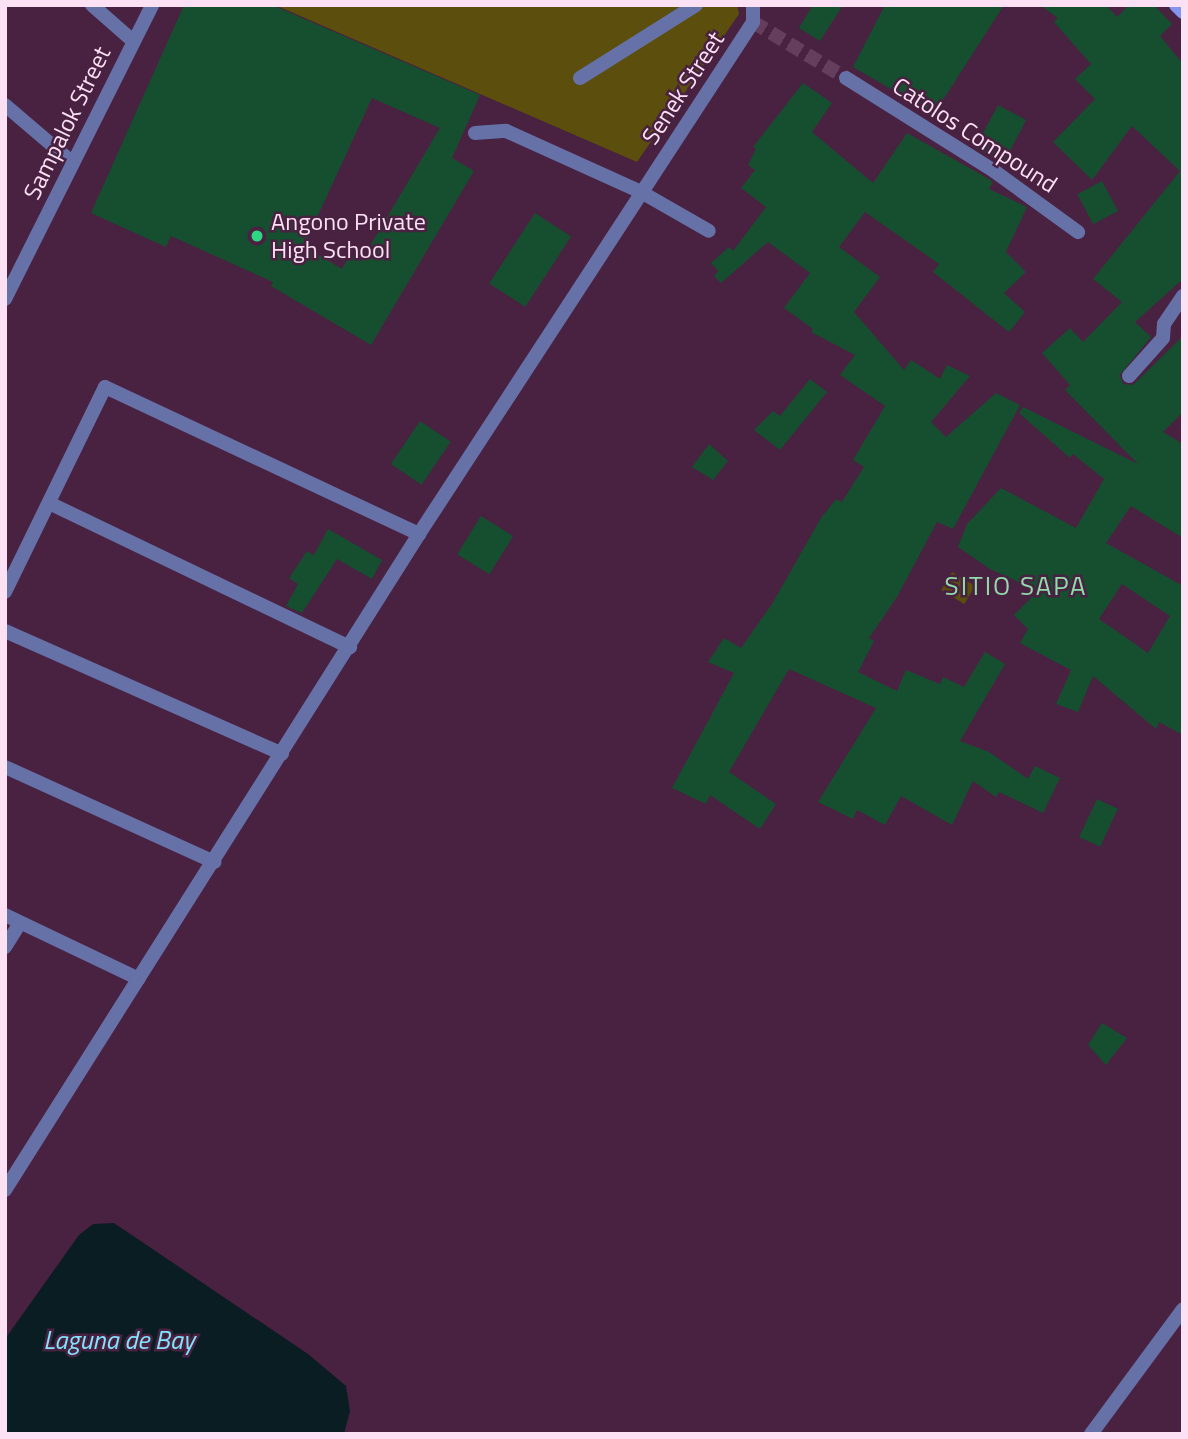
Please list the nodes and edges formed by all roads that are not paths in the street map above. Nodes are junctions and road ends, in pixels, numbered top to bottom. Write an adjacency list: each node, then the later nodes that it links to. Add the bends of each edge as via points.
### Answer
1 (92, 5): 7 (street)
2 (152, 5): 7 (street, Sampalok Street)
3 (696, 5): 8 (street)
4 (753, 5): 13 (street, Senek Street, via 753,22)
5 (1177, 5): 6 (main road)
6 (1183, 12)
7 (134, 41): 12 (street, Sampalok Street)
8 (580, 78)
9 (846, 78): 15 (street, Catolos Compound, via 994,171)
10 (5, 105): 12 (street)
11 (475, 133): 13 (street, via 506,131)
12 (73, 163): 16 (street, Sampalok Street)
13 (641, 192): 14 (street); 21 (street, Senek Street)
14 (709, 231)
15 (1077, 232)
16 (9, 282): 18 (street, Sampalok Street)
17 (1183, 296): 19 (street, via 1164,324 1164,338)
18 (5, 299)
19 (1129, 376)
20 (49, 503): 21 (street, via 105,387); 22 (street); 24 (street)
21 (419, 534): 24 (street, Senek Street)
22 (5, 592)
23 (5, 631): 25 (street)
24 (349, 647): 25 (street, Senek Street)
25 (282, 754): 27 (street, Senek Street)
26 (5, 767): 27 (street)
27 (215, 862): 31 (street, Senek Street)
28 (5, 915): 29 (street)
29 (20, 923): 30 (street); 31 (street)
30 (5, 947)
31 (139, 979): 32 (street, Senek Street)
32 (5, 1190)
33 (1183, 1309): 34 (street)
34 (1091, 1434)

